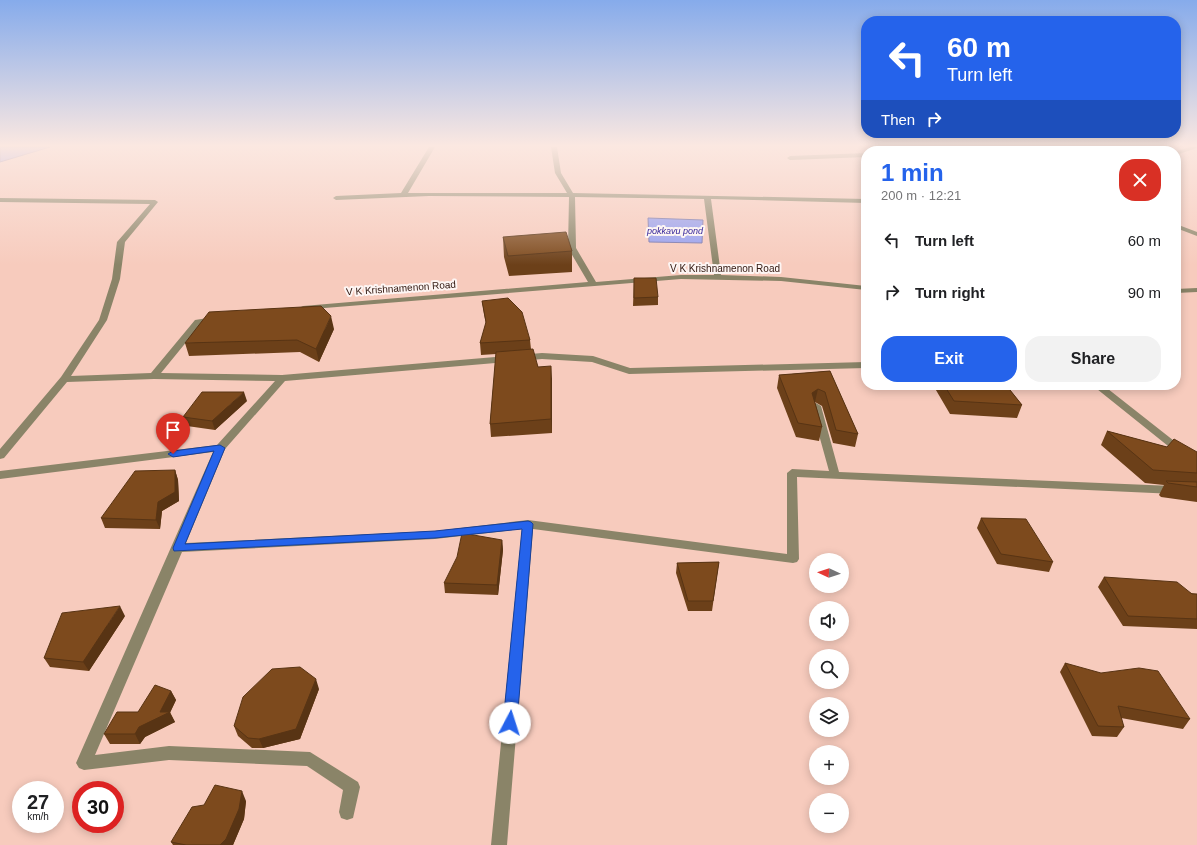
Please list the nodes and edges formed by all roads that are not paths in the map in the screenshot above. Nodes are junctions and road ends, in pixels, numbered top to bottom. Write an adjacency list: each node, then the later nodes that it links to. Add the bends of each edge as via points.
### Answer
1 (409, 186): 3 (street)
2 (566, 186): 4 (street)
3 (403, 196): 4 (street); 6 (street)
4 (572, 196): 5 (street); 12 (street, via 572,248)
5 (707, 197): 8 (street); 11 (street)
6 (336, 198)
7 (0, 200): 21 (street, via 155,202 121,242 116,279 103,320)
8 (861, 201)
9 (1181, 228): 10 (street)
10 (1197, 234)
11 (718, 278): 12 (street, V K Krishnamenon Road, via 681,277); 13 (street, V K Krishnamenon Road, via 781,279)
12 (594, 285): 16 (street, V K Krishnamenon Road)
13 (861, 287)
14 (1197, 290): 15 (street)
15 (1181, 291)
16 (292, 309)
17 (221, 319): 19 (street, via 198,322)
18 (861, 365): 20 (street, via 629,371 593,359 542,356)
19 (154, 376): 20 (street); 21 (street)
20 (282, 378): 24 (street)
21 (64, 379): 25 (street)
22 (1103, 390): 26 (street)
23 (816, 406): 28 (street)
24 (220, 448): 27 (street); 31 (street)
25 (0, 456)
26 (1197, 464)
27 (0, 475)
28 (835, 475): 29 (street); 30 (street, via 792,473 793,560)
29 (1197, 491)
30 (528, 524): 31 (street, via 435,535); 33 (street)
31 (178, 548): 32 (street, via 84,763 169,754 310,759 352,787)
32 (347, 812)
33 (499, 845)

